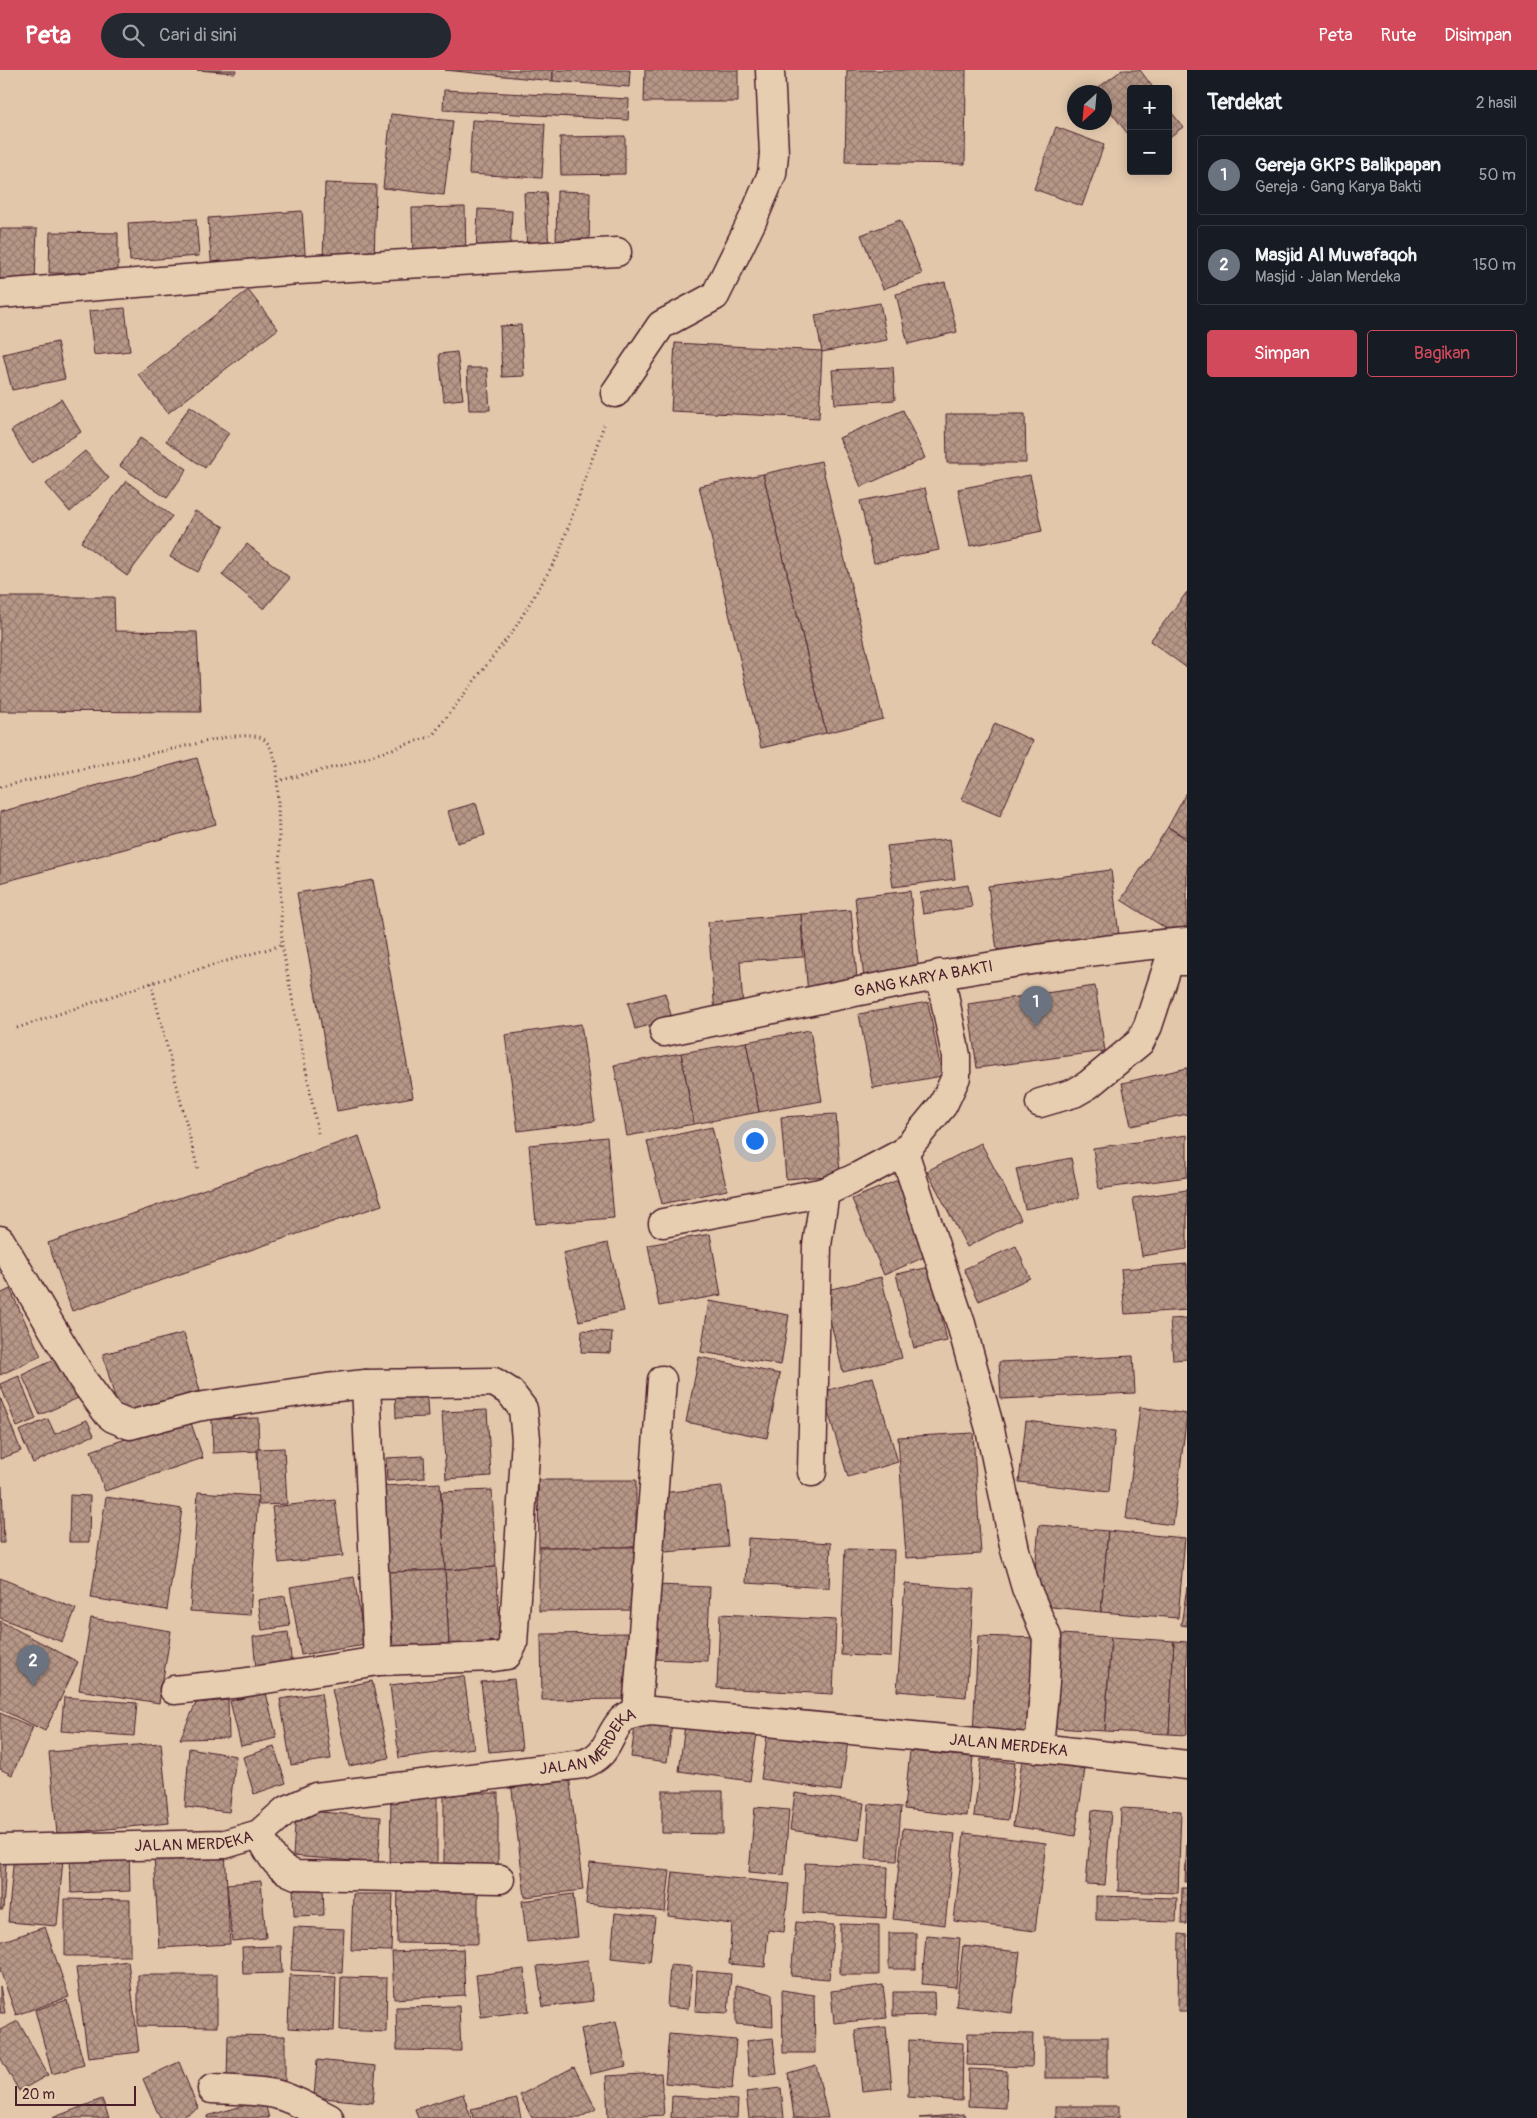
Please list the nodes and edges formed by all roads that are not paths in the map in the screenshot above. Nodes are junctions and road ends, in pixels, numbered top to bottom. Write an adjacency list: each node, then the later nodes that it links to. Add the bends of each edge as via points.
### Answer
1 (770, 70): 4 (street, via 772,174 752,221 715,296 661,325)
2 (617, 252): 3 (street, via 298,270)
3 (0, 294)
4 (615, 394)
5 (1187, 942): 7 (street, GANG KARYA BAKTI, via 1125,946)
6 (1187, 961): 9 (street, via 1176,961 1168,966 1140,1042 1088,1085 1074,1093)
7 (940, 974): 8 (street, GANG KARYA BAKTI); 10 (street, via 956,1056 956,1077 943,1105)
8 (664, 1032)
9 (1040, 1103)
10 (904, 1152): 11 (street); 20 (street, via 961,1324 990,1429 1026,1588 1047,1636)
11 (825, 1192): 12 (street); 16 (street, via 817,1245)
12 (663, 1223)
13 (0, 1240): 15 (street, via 83,1380 108,1414 120,1422 130,1424 197,1407)
14 (662, 1380): 19 (street)
15 (366, 1384): 17 (street); 17 (street, via 494,1382 510,1392 523,1409 526,1439 513,1644 507,1654)
16 (812, 1472)
17 (378, 1661): 18 (street)
18 (174, 1690)
19 (637, 1712): 20 (street, JALAN MERDEKA); 22 (street, JALAN MERDEKA, via 623,1720 604,1749 589,1762 316,1797 285,1811)
20 (1039, 1748): 21 (street, JALAN MERDEKA)
21 (1187, 1765)
22 (259, 1834): 23 (street, JALAN MERDEKA, via 226,1844); 24 (street, via 275,1862 284,1871 296,1875)
23 (0, 1849)
24 (500, 1879)
25 (212, 2089): 26 (street, via 276,2094)
26 (329, 2118)

